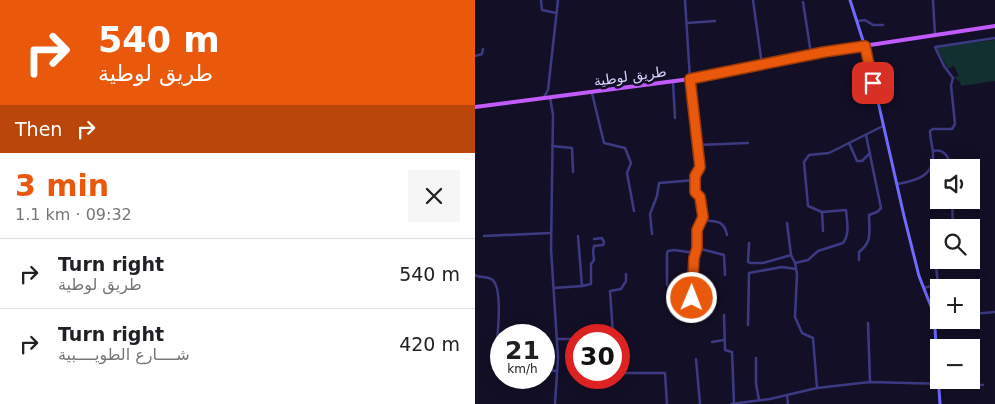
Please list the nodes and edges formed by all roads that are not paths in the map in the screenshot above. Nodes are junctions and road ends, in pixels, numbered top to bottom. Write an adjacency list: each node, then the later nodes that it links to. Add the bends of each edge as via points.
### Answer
1 (541, 0): 8 (street, via 542,10)
2 (558, 0): 8 (street)
3 (685, 0): 11 (street)
4 (753, 0): 20 (street)
5 (850, 0): 10 (street)
6 (933, 0): 14 (street)
7 (803, 2): 18 (street)
8 (556, 13): 23 (street)
9 (715, 21): 11 (street)
10 (858, 21): 12 (street); 16 (street)
11 (687, 23): 21 (street)
12 (883, 25)
13 (995, 26): 14 (main road, طريق لوطية)
14 (935, 35): 16 (main road, طريق لوطية)
15 (995, 38): 35 (street, via 935,47 953,79 955,124 952,129 931,130)
16 (865, 46): 18 (main road, طريق لوطية); 29 (street)
17 (483, 49): 19 (street, via 482,54)
18 (811, 54): 20 (main road, طريق لوطية)
19 (475, 56)
20 (762, 65): 21 (main road, طريق لوطية)
21 (690, 79): 22 (main road, طريق لوطية); 33 (street)
22 (673, 81): 24 (main road, طريق لوطية); 28 (street)
23 (548, 90): 25 (street); 26 (street)
24 (593, 93): 25 (main road, طريق لوطية); 41 (street, via 604,143 625,148 629,155 627,173)
25 (552, 97): 26 (main road, طريق لوطية); 34 (street)
26 (544, 98): 27 (main road, طريق لوطية)
27 (475, 107)
28 (675, 118)
29 (883, 126): 30 (street); 40 (street)
30 (867, 135): 32 (street); 36 (street)
31 (748, 143): 33 (street)
32 (849, 143): 36 (street, via 857,161 862,161); 42 (street, via 829,153 805,158 808,206)
33 (697, 145): 39 (street, via 700,169)
34 (552, 146): 38 (street, via 572,148); 46 (street)
35 (933, 151): 37 (street, via 940,150); 40 (street, via 933,164 928,173 913,181)
36 (870, 153): 56 (street, via 881,208 869,215 869,241 859,252)
37 (949, 159)
38 (573, 172)
39 (695, 180): 43 (street, via 695,192 702,204); 47 (street, via 659,183 650,214)
40 (897, 184): 66 (street)
41 (635, 211)
42 (822, 212): 45 (street); 57 (street, via 846,210 846,240)
43 (702, 220): 48 (street, via 723,224); 53 (street, via 697,230)
44 (787, 223): 55 (street)
45 (823, 231)
46 (550, 233): 49 (street); 65 (street)
47 (652, 234)
48 (727, 235)
49 (485, 236)
50 (578, 236): 64 (street)
51 (594, 238): 64 (street, via 602,238 604,242 594,246 591,284)
52 (749, 244): 55 (street, via 748,262 751,264)
53 (697, 248): 54 (street); 61 (street, via 724,255)
54 (695, 253): 63 (street, via 668,251); 67 (street)
55 (791, 255): 57 (street)
56 (859, 260)
57 (795, 263): 58 (street)
58 (796, 269): 75 (street, via 782,267 749,274); 88 (street, via 795,317 802,333 813,338)
59 (937, 269): 66 (street, via 938,284)
60 (626, 274): 74 (street, via 621,288 611,292)
61 (725, 275)
62 (475, 276): 73 (street, via 495,282)
63 (667, 285)
64 (583, 286): 65 (street)
65 (554, 288): 76 (street)
66 (924, 288): 68 (street)
67 (692, 298)
68 (930, 304)
69 (995, 312): 70 (street)
70 (980, 313)
71 (724, 315): 78 (street)
72 (868, 323): 84 (street)
73 (497, 324)
74 (612, 324)
75 (748, 325)
76 (557, 339): 77 (street); 82 (street)
77 (565, 339)
78 (724, 340): 79 (street); 95 (street, via 725,350 732,352)
79 (712, 342)
80 (756, 358): 91 (street)
81 (696, 359): 94 (street)
82 (557, 371): 92 (street)
83 (630, 373): 93 (street, via 664,373)
84 (870, 382): 85 (street); 88 (street)
85 (930, 384)
86 (980, 385): 87 (street)
87 (983, 385)
88 (817, 388): 90 (street)
89 (939, 389): 97 (street)
90 (787, 395): 91 (street); 96 (street)
91 (759, 400): 95 (street)
92 (555, 404)
93 (667, 404)
94 (700, 404)
95 (733, 404)
96 (788, 404)
97 (940, 404)

